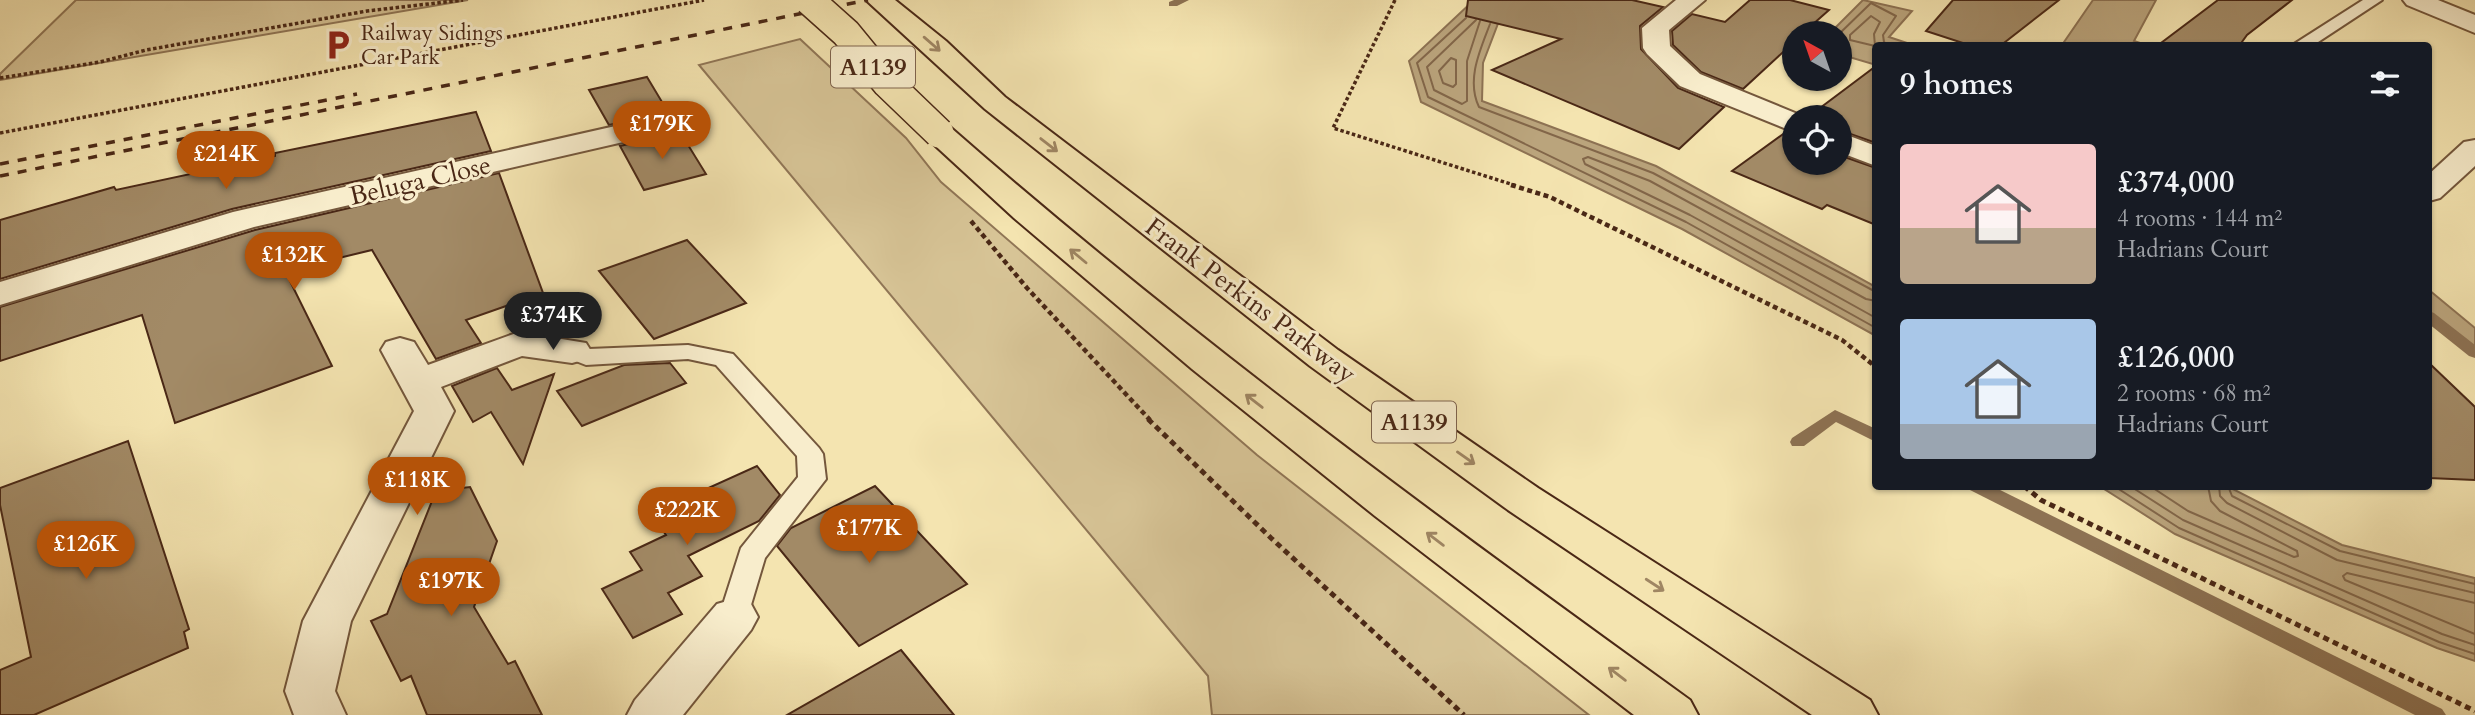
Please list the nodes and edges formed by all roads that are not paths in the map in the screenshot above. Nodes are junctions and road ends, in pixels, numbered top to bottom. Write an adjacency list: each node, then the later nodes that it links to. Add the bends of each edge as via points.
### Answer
1 (809, 0): 21 (highway, A1139, one-way to 1, bridge, via 1247,396 1020,208 887,83 846,33)
2 (879, 0): 22 (highway, Frank Perkins Parkway / A1139, one-way to 22, via 995,103 1346,374 1523,499)
3 (1692, 0): 8 (street, via 1655,28 1657,48 1690,80)
4 (2374, 0): 7 (lane)
5 (2416, 0): 6 (street)
6 (2475, 24)
7 (2306, 42)
8 (1782, 118)
9 (681, 120): 14 (street, Beluga Close, via 245,219)
10 (1852, 146): 12 (street)
11 (2475, 149): 13 (street)
12 (1872, 154)
13 (2432, 188)
14 (0, 294)
15 (548, 318): 16 (street)
16 (519, 344): 17 (street); 19 (street, via 409,366 434,411 327,621 310,691)
17 (572, 351): 18 (lane, via 586,357 688,352 724,359 810,454 812,480 751,555)
18 (734, 617): 20 (street)
19 (320, 715)
20 (653, 715)
21 (1672, 715)
22 (1852, 715)

